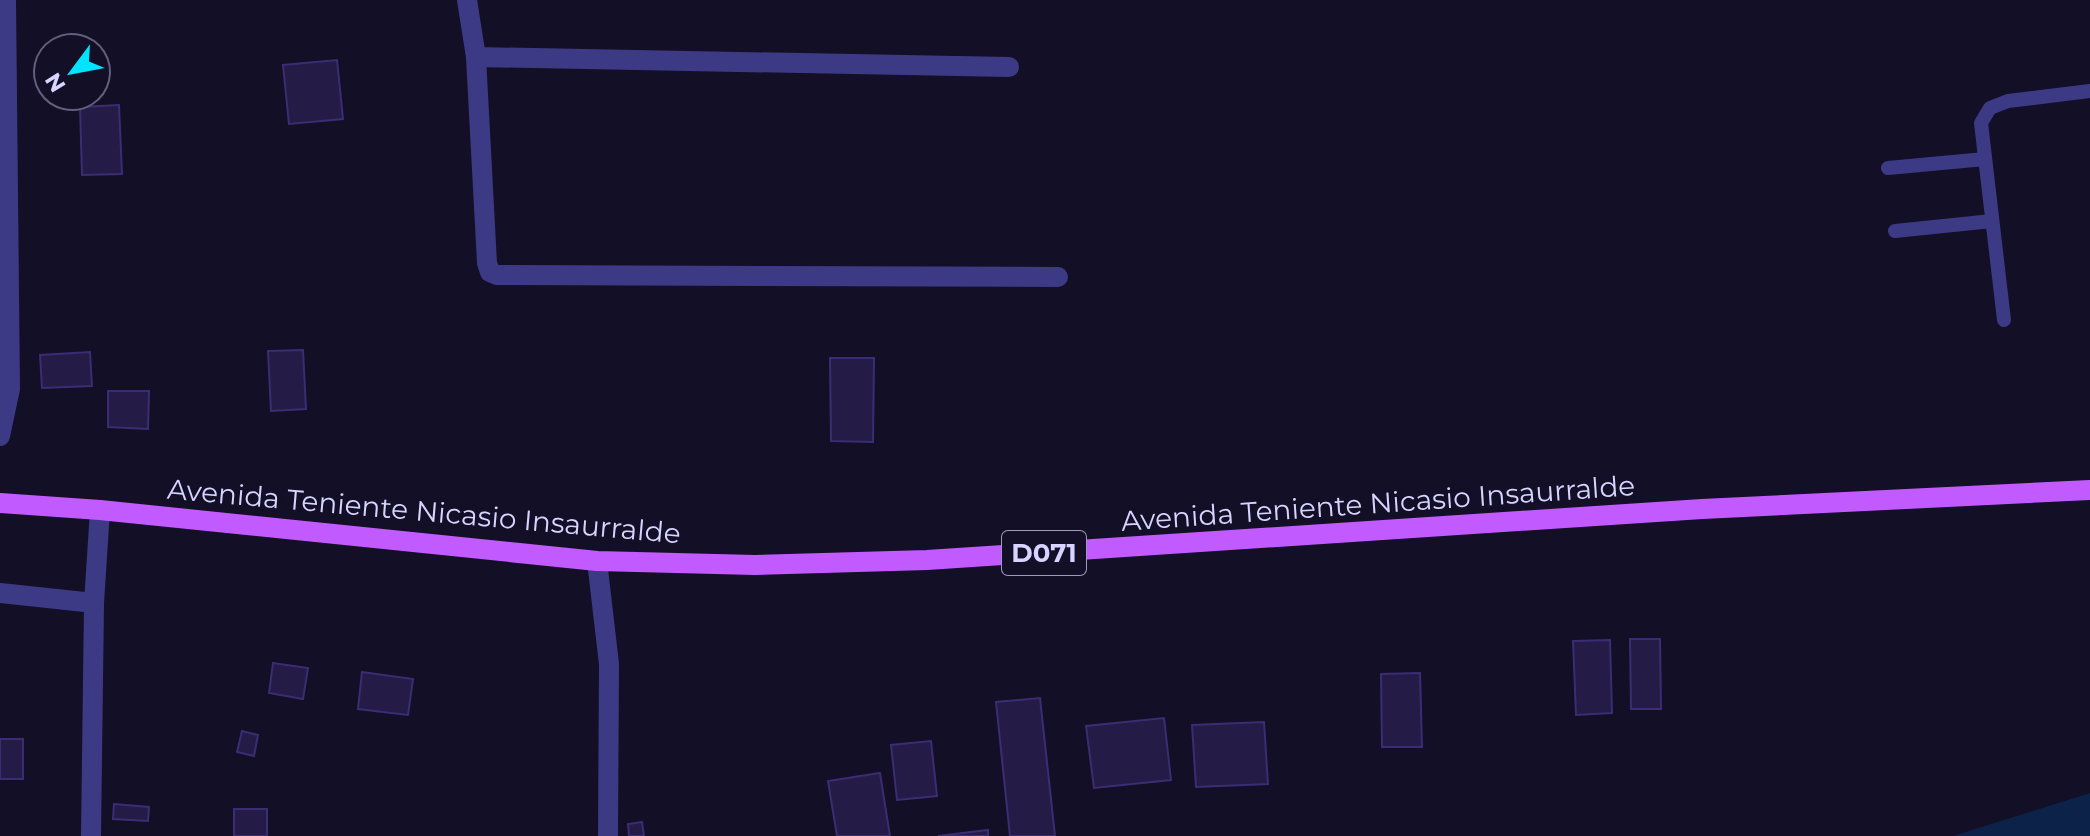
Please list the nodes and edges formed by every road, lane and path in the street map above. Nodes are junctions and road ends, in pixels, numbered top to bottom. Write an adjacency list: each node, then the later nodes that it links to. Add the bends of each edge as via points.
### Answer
1 (6, 0): 5 (street)
2 (467, 0): 3 (street)
3 (476, 57): 4 (street); 11 (street, via 487,263 497,275)
4 (1009, 67)
5 (3, 77): 13 (street, via 10,389)
6 (2090, 91): 7 (lane, via 1990,108 1981,123)
7 (1985, 159): 8 (lane); 9 (lane)
8 (1888, 168)
9 (1992, 221): 10 (lane); 12 (lane)
10 (1895, 231)
11 (1058, 277)
12 (2004, 320)
13 (1, 427)
14 (2090, 490): 17 (main road, Avenida Teniente Nicasio Insaurralde / D071, via 1702,509 927,560 755,565)
15 (0, 503): 16 (main road, Avenida Teniente Nicasio Insaurralde / D071)
16 (100, 510): 17 (main road, Avenida Teniente Nicasio Insaurralde / D071); 19 (street)
17 (597, 561): 21 (street, via 609,664)
18 (0, 593): 19 (street)
19 (94, 603): 20 (street)
20 (91, 836)
21 (608, 836)

